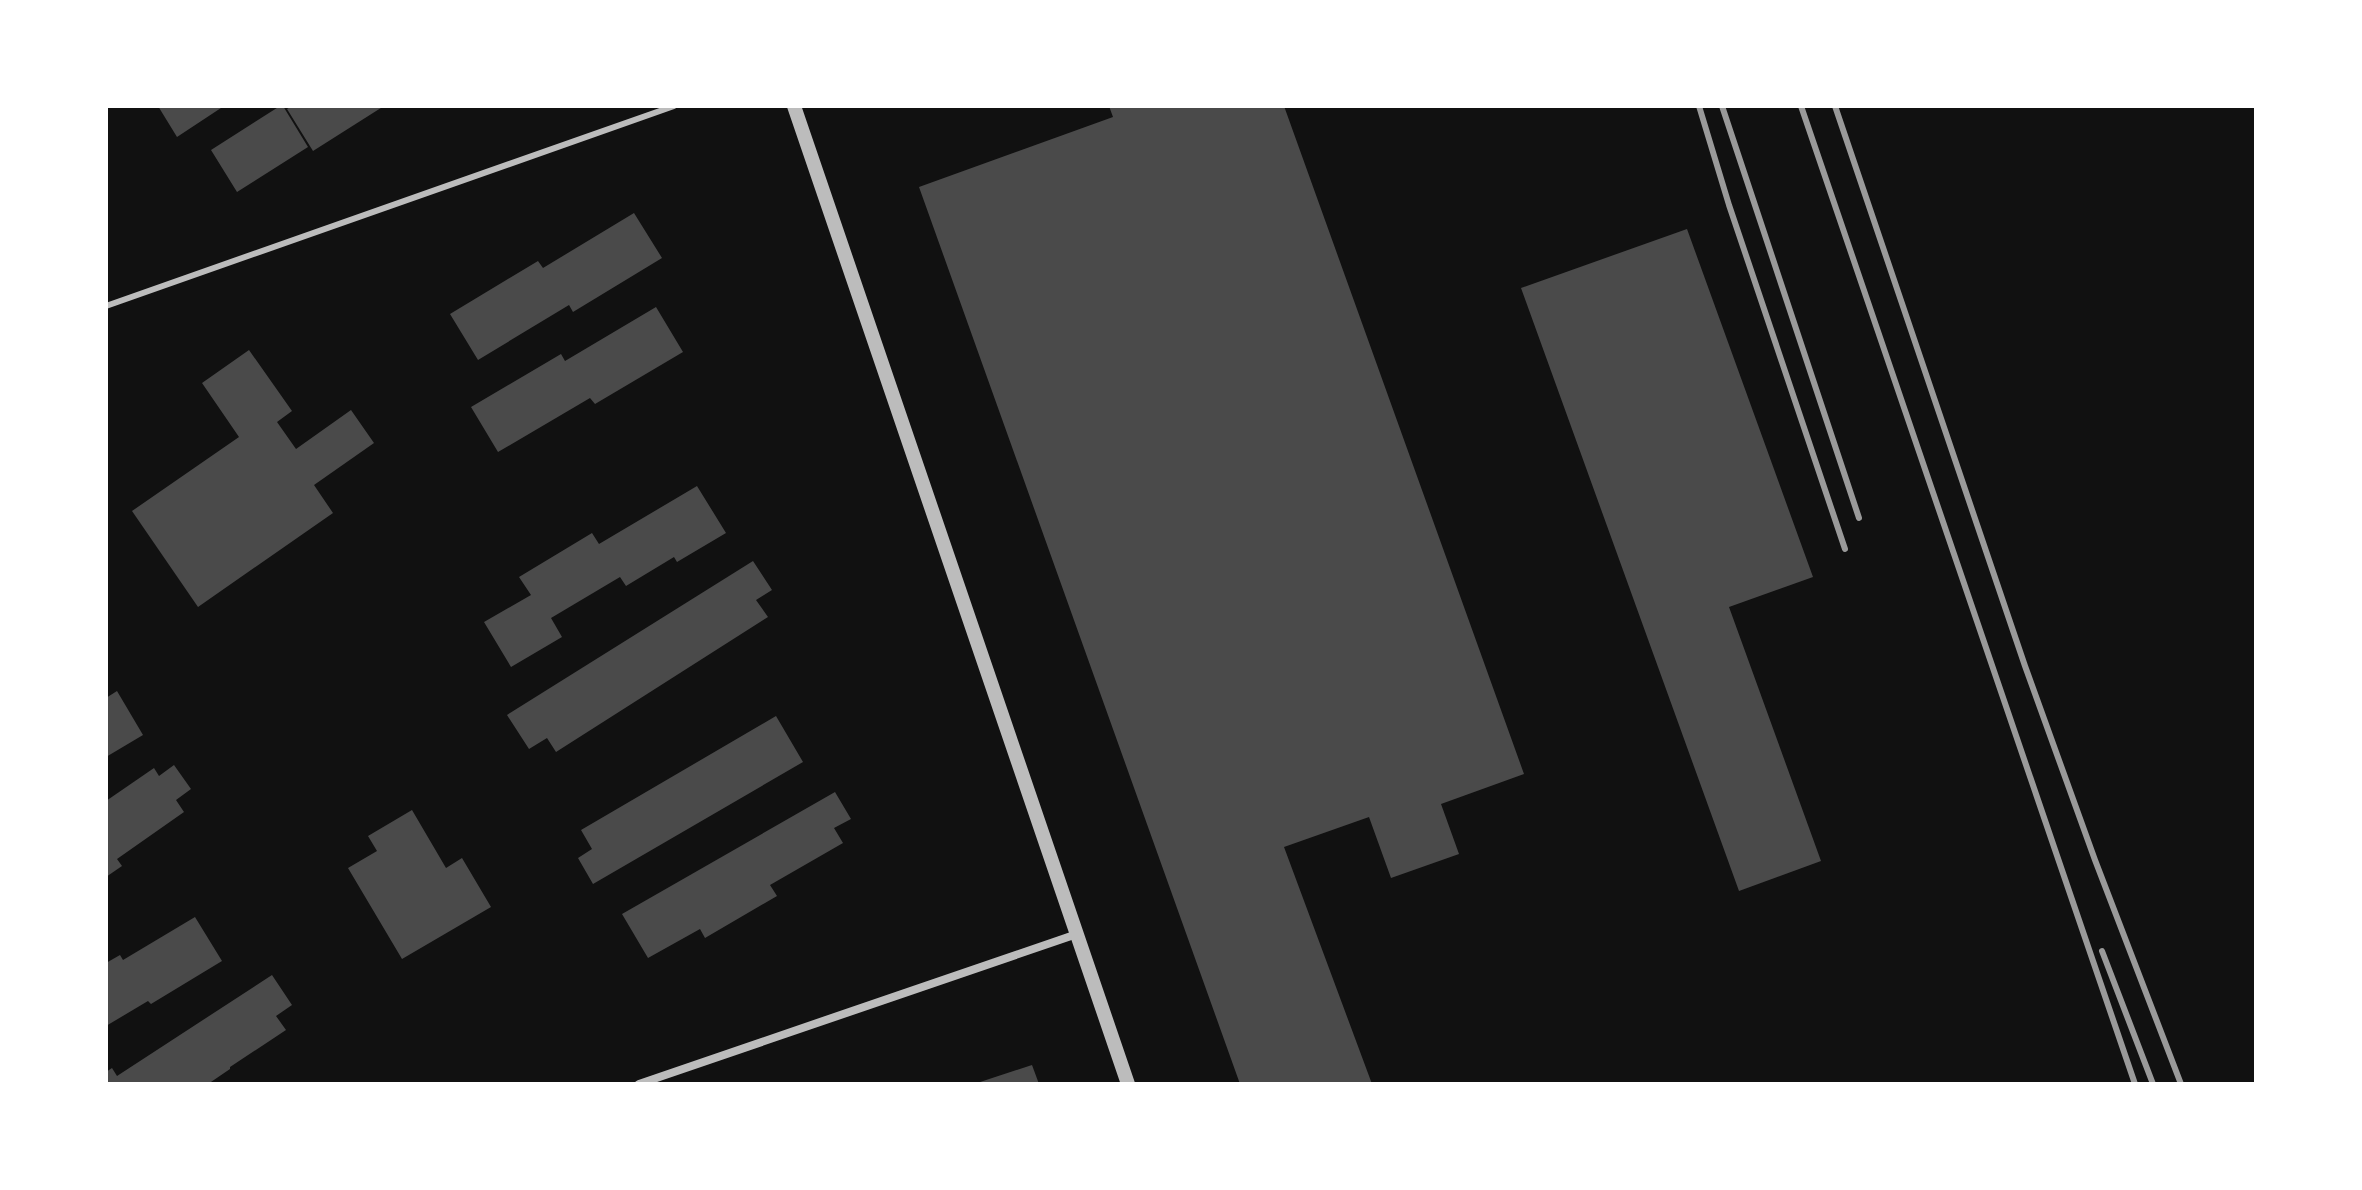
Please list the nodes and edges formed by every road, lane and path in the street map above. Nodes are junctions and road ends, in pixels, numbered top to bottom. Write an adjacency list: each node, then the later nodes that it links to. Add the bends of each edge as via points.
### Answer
1 (674, 106): 3 (lane)
2 (794, 106): 4 (street)
3 (106, 306)
4 (1077, 934): 5 (street); 6 (street)
5 (639, 1084)
6 (1128, 1084)

